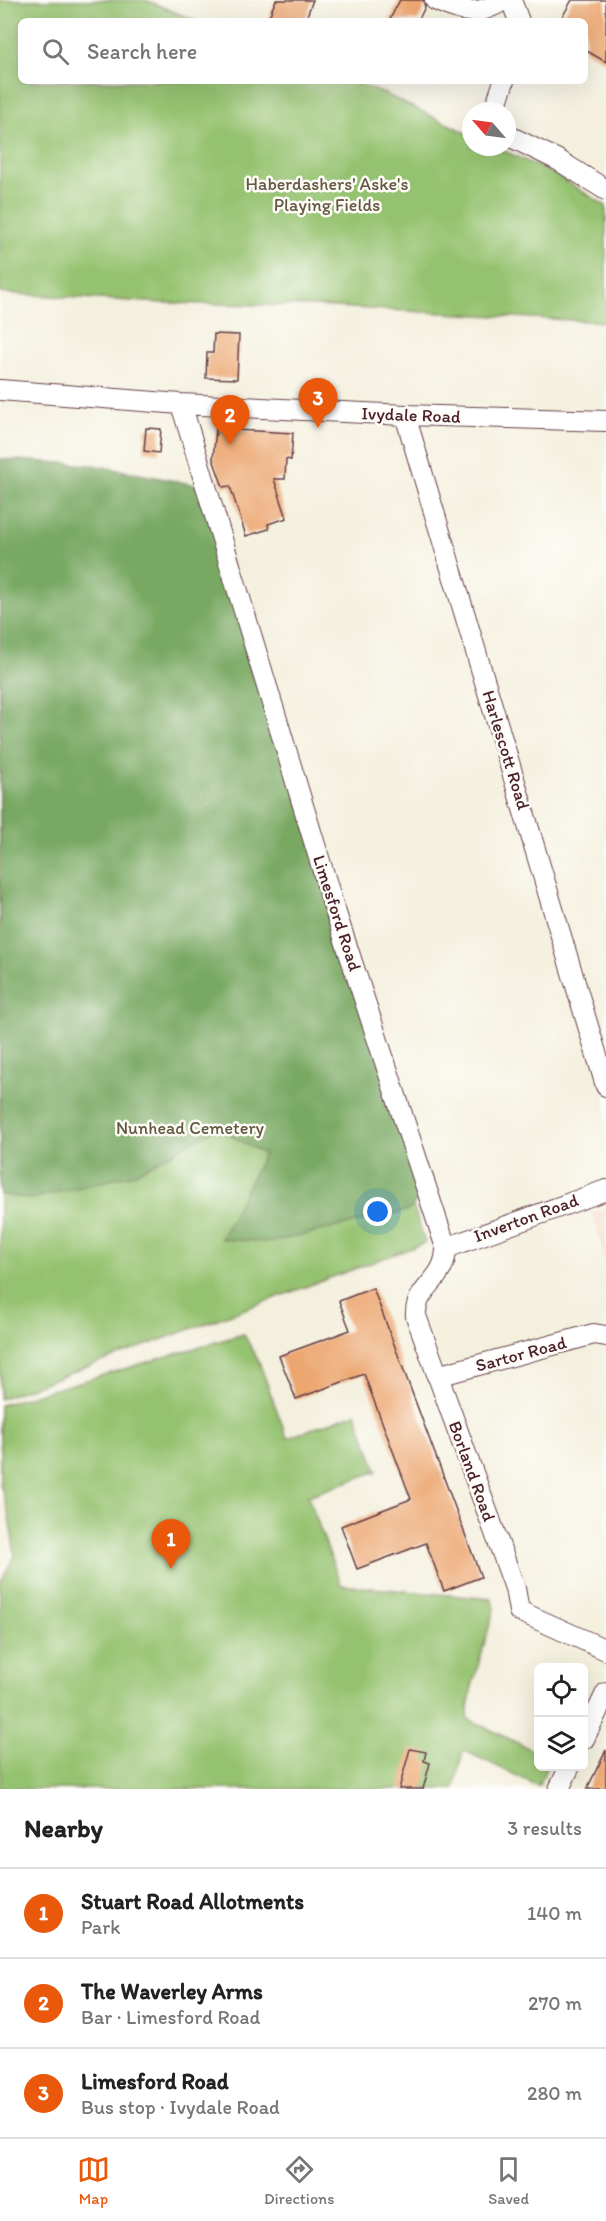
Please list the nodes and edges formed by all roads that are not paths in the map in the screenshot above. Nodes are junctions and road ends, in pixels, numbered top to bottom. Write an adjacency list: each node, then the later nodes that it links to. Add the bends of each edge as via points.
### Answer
1 (435, 0): 2 (street, via 469,12 480,12)
2 (504, 0)
3 (511, 0): 4 (street)
4 (518, 18)
5 (503, 84): 6 (street)
6 (497, 102)
7 (516, 139): 8 (street)
8 (606, 190)
9 (0, 390): 10 (street, Ivydale Road)
10 (181, 404): 11 (street, Ivydale Road); 15 (street, Limesford Road, via 333,904)
11 (405, 415): 12 (street, Ivydale Road); 13 (street, Harlescott Road)
12 (606, 421)
13 (606, 1086)
14 (606, 1190): 15 (street, Inverton Road)
15 (446, 1248): 17 (street, Borland Road, via 443,1268 415,1307)
16 (606, 1335): 17 (street, Sartor Road, via 594,1334)
17 (436, 1376): 18 (street, Borland Road, via 515,1588 519,1611)
18 (606, 1650)
19 (606, 1693): 20 (street)
20 (588, 1731)
21 (568, 1771): 22 (street)
22 (559, 1789)

